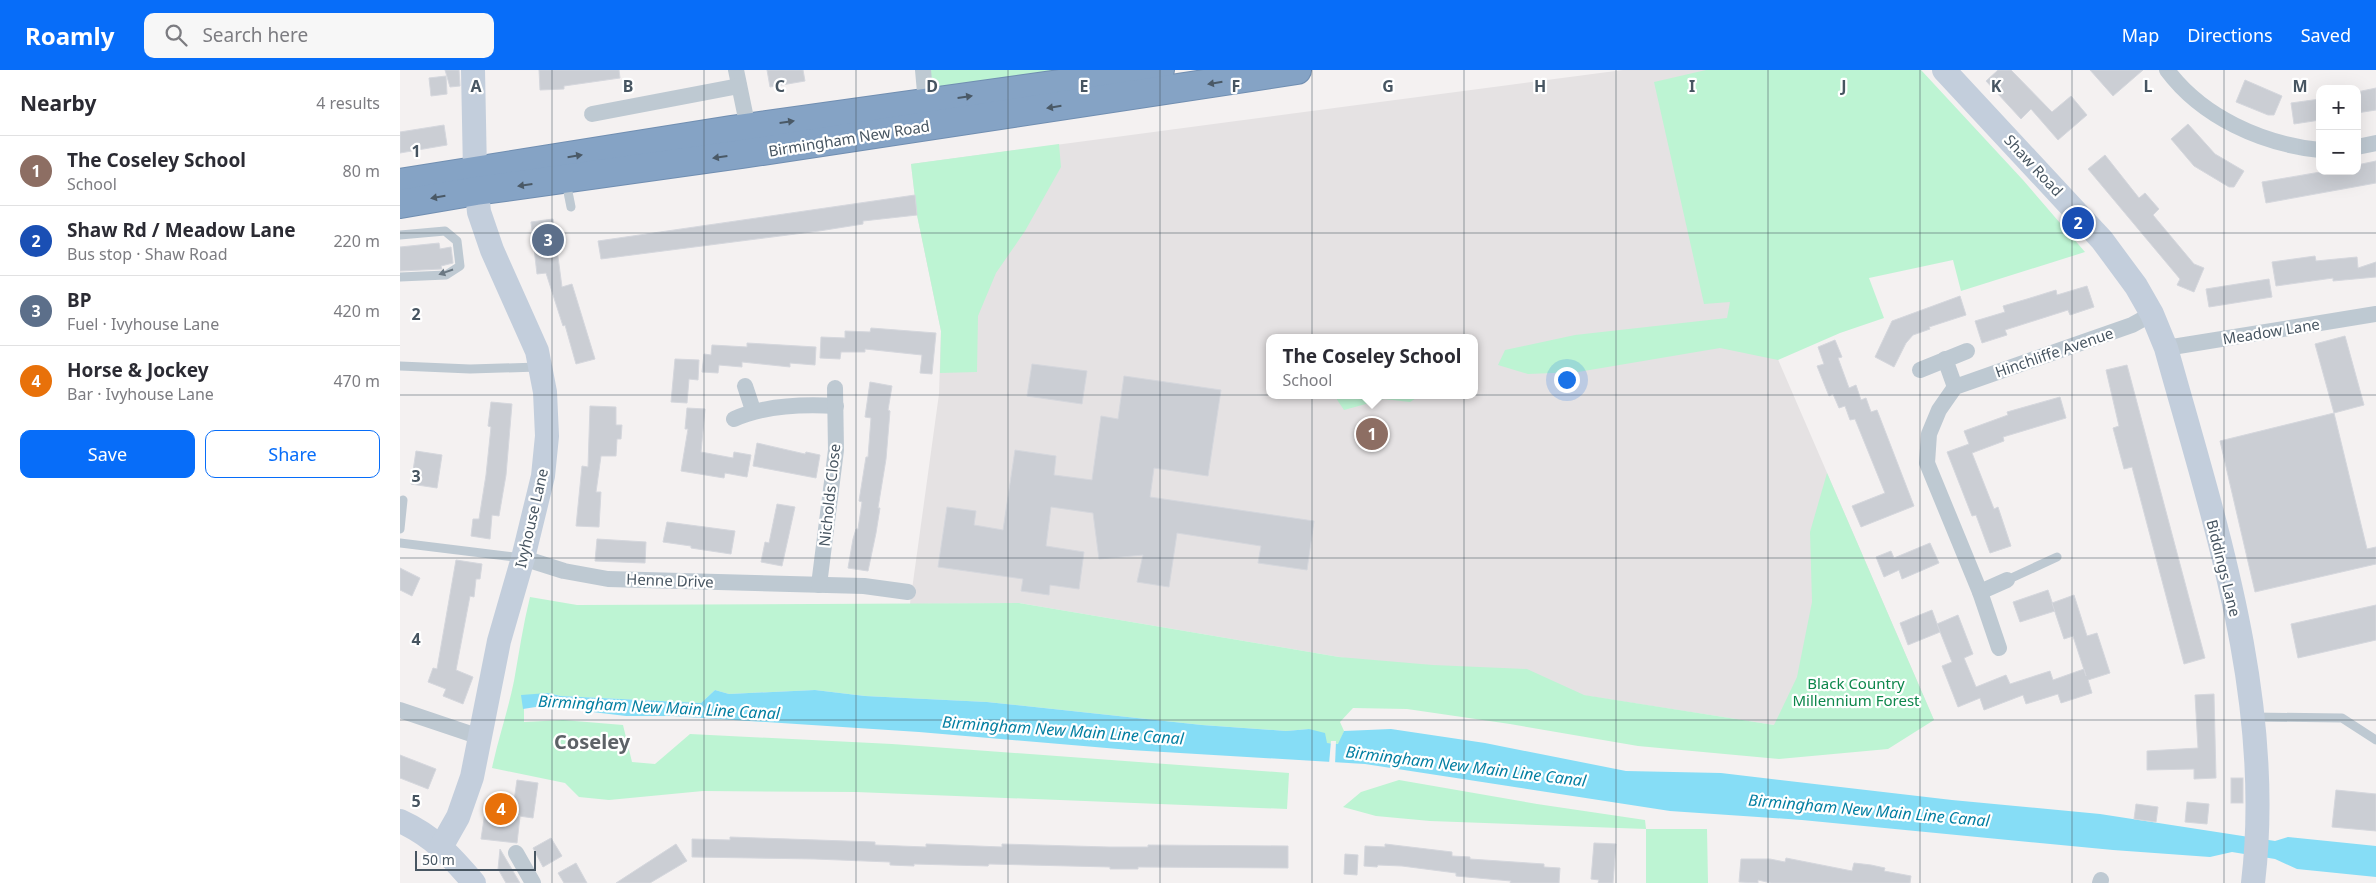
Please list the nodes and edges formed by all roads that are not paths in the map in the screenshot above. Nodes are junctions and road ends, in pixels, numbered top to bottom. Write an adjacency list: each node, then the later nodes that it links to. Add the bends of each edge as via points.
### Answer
1 (473, 70): 16 (street, Ivyhouse Lane)
2 (736, 70): 8 (street)
3 (923, 70): 10 (street)
4 (1160, 70): 10 (highway, Birmingham New Road, one-way to 4)
5 (1297, 70): 10 (highway, Birmingham New Road, one-way to 10)
6 (1944, 70): 22 (street, Shaw Road, via 2102,240)
7 (2166, 70): 14 (street, via 2195,99 2222,118 2257,135)
8 (740, 86): 9 (street); 11 (street)
9 (592, 114)
10 (927, 114): 11 (highway, Birmingham New Road)
11 (750, 140): 15 (highway, Birmingham New Road, one-way to 15); 16 (highway, Birmingham New Road, one-way to 11)
12 (2376, 143): 13 (street)
13 (2361, 146)
14 (2316, 150)
15 (565, 179): 16 (highway, Birmingham New Road, one-way to 16); 19 (lane)
16 (475, 182): 17 (highway, Birmingham New Road); 18 (highway, Birmingham New Road, one-way to 18); 28 (street, Ivyhouse Lane, via 482,222 505,269)
17 (400, 183)
18 (400, 204)
19 (571, 207)
20 (400, 235): 21 (lane, one-way to 21, via 445,231 457,241 460,266 446,275)
21 (400, 277)
22 (2152, 314): 24 (street, Biddings Lane); 31 (street, Hinchliffe Avenue, via 2132,325)
23 (2376, 314): 24 (street, Meadow Lane)
24 (2166, 348): 47 (street, Biddings Lane, via 2225,567 2250,682)
25 (1967, 351): 26 (street)
26 (1945, 359): 29 (street); 31 (street)
27 (400, 366): 28 (lane, via 470,369)
28 (541, 367): 40 (street, Ivyhouse Lane, via 547,436 543,476)
29 (1920, 370)
30 (745, 386): 34 (street)
31 (1955, 387): 44 (street, via 1939,410 1929,434 1927,463)
32 (835, 388): 33 (street, Nicholds Close)
33 (836, 406): 34 (street, via 810,404); 42 (street, Nicholds Close, via 836,450)
34 (753, 410): 35 (street)
35 (734, 419)
36 (403, 500): 37 (lane)
37 (400, 529)
38 (400, 543): 40 (lane)
39 (2057, 557): 41 (lane)
40 (524, 558): 42 (street, Henne Drive, via 608,579); 48 (street, Ivyhouse Lane, via 499,641)
41 (2007, 580): 44 (street)
42 (819, 585): 43 (street, Henne Drive, via 864,586)
43 (908, 592)
44 (1980, 592): 45 (street)
45 (1999, 648)
46 (400, 710): 48 (street)
47 (2253, 718): 49 (lane, via 2342,718); 53 (street, Biddings Lane, via 2257,829)
48 (480, 738): 51 (street, Ivyhouse Lane, via 472,777 458,817)
49 (2376, 740)
50 (400, 821): 51 (street, via 423,832)
51 (441, 847): 54 (street)
52 (516, 853): 55 (street)
53 (2254, 877)
54 (474, 883)
55 (533, 883)

